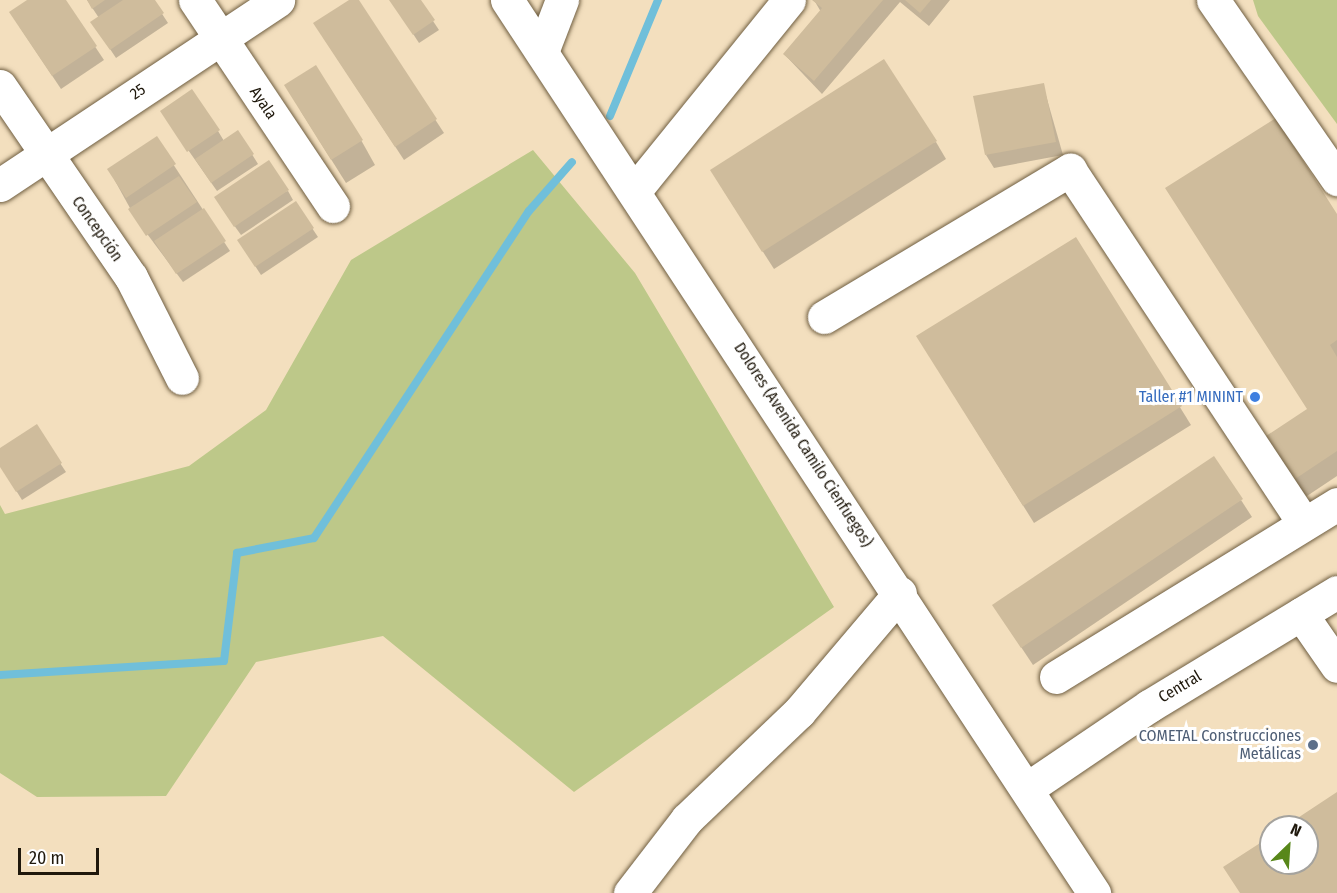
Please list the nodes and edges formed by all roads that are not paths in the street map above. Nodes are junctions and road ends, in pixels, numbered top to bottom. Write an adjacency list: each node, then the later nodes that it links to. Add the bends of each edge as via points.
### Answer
1 (195, 0): 7 (street, Ayala)
2 (278, 0): 7 (street, 25)
3 (507, 0): 8 (street, Dolores (Avenida Camilo Cienfuegos))
4 (562, 0): 8 (street)
5 (789, 0): 13 (street)
6 (1213, 0): 11 (street)
7 (219, 37): 10 (street, 25); 14 (street, Ayala)
8 (542, 52): 13 (street, Dolores (Avenida Camilo Cienfuegos))
9 (0, 86): 10 (street, Concepción)
10 (45, 155): 12 (street, 25); 16 (street, Concepción, via 131,277)
11 (1337, 179)
12 (0, 185)
13 (636, 189): 20 (street, Dolores (Avenida Camilo Cienfuegos))
14 (333, 206)
15 (824, 317): 18 (street, via 1070,170)
16 (182, 378)
17 (1337, 504): 18 (street)
18 (1304, 524): 23 (street)
19 (1337, 592): 21 (street, Central)
20 (900, 593): 24 (street, Dolores (Avenida Camilo Cienfuegos)); 25 (street, via 800,712 687,819)
21 (1301, 614): 22 (street); 24 (street, Central, via 1149,706)
22 (1337, 666)
23 (1056, 677)
24 (1028, 789): 26 (street, Dolores (Avenida Camilo Cienfuegos))
25 (630, 893)
26 (1094, 893)

